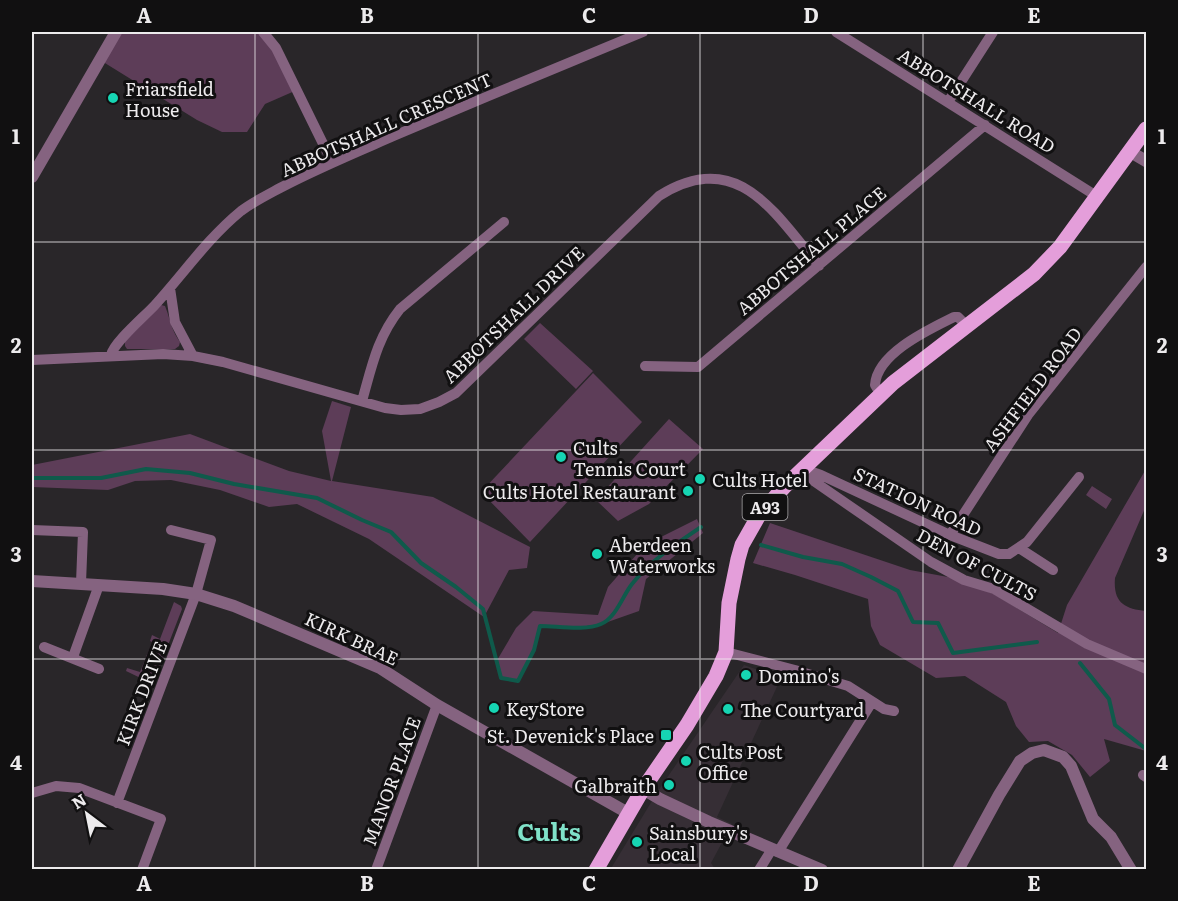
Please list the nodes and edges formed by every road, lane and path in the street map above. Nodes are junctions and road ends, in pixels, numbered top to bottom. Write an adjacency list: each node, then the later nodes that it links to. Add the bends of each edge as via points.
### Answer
1 (116, 32): 12 (street)
2 (263, 32): 11 (street, via 276,48)
3 (643, 32): 11 (street, ABBOTSHALL CRESCENT)
4 (836, 32): 6 (street, ABBOTSHALL ROAD)
5 (993, 32): 6 (street)
6 (948, 102): 7 (street, ABBOTSHALL ROAD)
7 (985, 124): 13 (street, ABBOTSHALL ROAD); 15 (street, ABBOTSHALL PLACE)
8 (1146, 129): 9 (main road, A93)
9 (1129, 151): 10 (street); 13 (main road, A93)
10 (1146, 161)
11 (332, 162): 17 (street, ABBOTSHALL CRESCENT, via 243,210 196,254)
12 (32, 177)
13 (1098, 197): 18 (main road, A93, via 1034,274)
14 (504, 222): 24 (street, via 400,309 386,326)
15 (819, 266): 22 (street, ABBOTSHALL PLACE, via 698,367); 24 (street, ABBOTSHALL DRIVE, via 759,196 740,184 718,178 695,179 659,196 456,393 420,409 385,408)
16 (1146, 267): 29 (street, ASHFIELD ROAD, via 1028,415)
17 (170, 288): 19 (street, ABBOTSHALL CRESCENT, via 115,345); 20 (street, via 175,322)
18 (967, 326): 23 (main road, A93); 23 (street, via 954,317 907,343 876,375 874,385)
19 (111, 355): 20 (street, ABBOTSHALL DRIVE); 21 (street, ABBOTSHALL DRIVE)
20 (192, 356): 24 (street, ABBOTSHALL DRIVE)
21 (32, 360)
22 (645, 366)
23 (880, 395): 25 (main road, A93)
24 (362, 401)
25 (804, 469): 29 (street, STATION ROAD); 37 (main road, A93, via 759,515 742,545 732,586); 40 (street, DEN OF CULTS, via 815,482 931,562 964,580 994,589 1087,644)
26 (1079, 477): 30 (street)
27 (32, 530): 33 (street, via 83,532)
28 (171, 530): 35 (street, KIRK DRIVE, via 211,540)
29 (950, 535): 30 (street, STATION ROAD, via 999,554)
30 (1019, 548): 31 (street)
31 (1053, 570)
32 (32, 581): 33 (street, KIRK BRAE)
33 (81, 583): 34 (street, KIRK BRAE)
34 (99, 585): 35 (street, KIRK BRAE); 38 (street)
35 (196, 594): 42 (street, KIRK BRAE, via 254,614 380,668); 46 (street, KIRK DRIVE)
36 (44, 647): 38 (street)
37 (726, 652): 41 (street, via 848,686); 44 (main road, A93, via 687,725)
38 (73, 657): 39 (street)
39 (99, 669)
40 (1146, 669)
41 (872, 702): 43 (street); 48 (street)
42 (437, 705): 47 (street, KIRK BRAE); 50 (street, MANOR PLACE)
43 (894, 711)
44 (643, 789): 47 (main road, A93); 48 (street)
45 (32, 794): 46 (street, via 56,786 79,788)
46 (117, 803): 49 (street, via 161,819)
47 (628, 813): 51 (main road, A93)
48 (775, 850): 52 (street); 53 (street)
49 (142, 870)
50 (375, 870)
51 (596, 870)
52 (759, 870)
53 (822, 870)
54 (958, 870): 55 (street, via 1020,761 1044,750 1063,757 1071,766 1093,819 1111,837)
55 (1131, 870)

